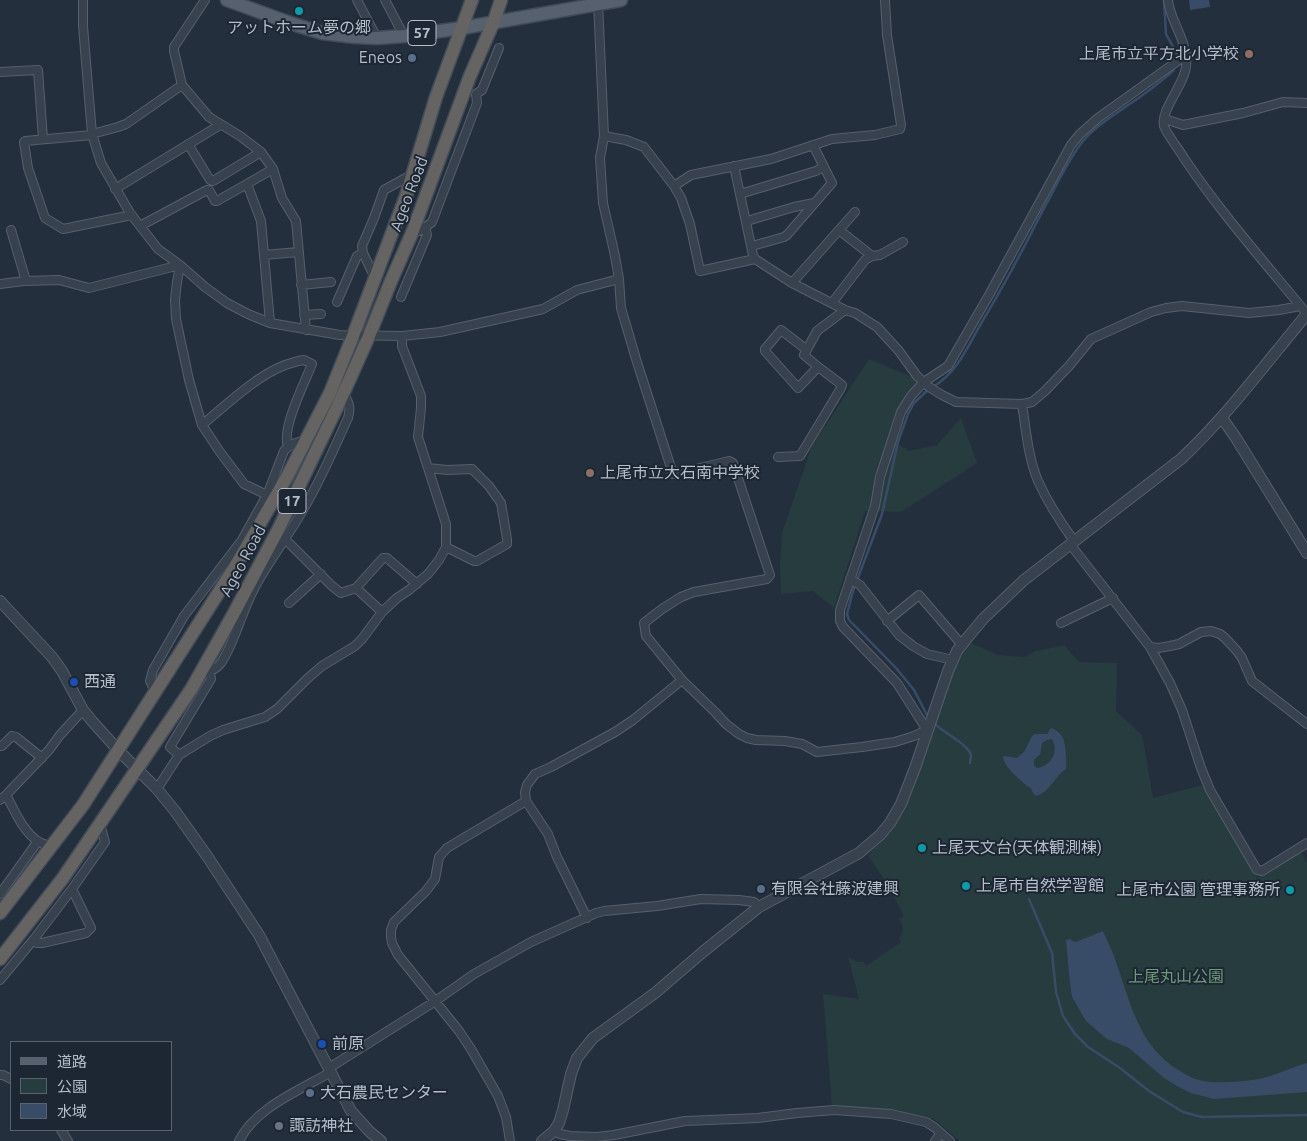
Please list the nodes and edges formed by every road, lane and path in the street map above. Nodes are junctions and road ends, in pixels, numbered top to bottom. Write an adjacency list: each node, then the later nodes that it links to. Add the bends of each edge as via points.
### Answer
1 (83, 0): 25 (street)
2 (205, 0): 20 (street, via 174,48)
3 (227, 0): 15 (main road, 57, via 322,33)
4 (357, 0): 15 (street)
5 (385, 0): 14 (street)
6 (472, 0): 13 (highway, Ageo Road / 17)
7 (501, 0): 12 (highway, Ageo Road / 17)
8 (621, 0): 11 (main road, 57)
9 (885, 0): 29 (street, via 886,35 900,129)
10 (1168, 0): 17 (street)
11 (598, 2): 12 (main road, 57); 26 (street)
12 (494, 21): 13 (main road, 57); 19 (highway, Ageo Road / 17)
13 (462, 28): 14 (main road, 57); 34 (highway, Ageo Road / 17, via 436,96)
14 (404, 36): 15 (main road, 57)
15 (377, 38)
16 (499, 48): 21 (street, via 482,90)
17 (1186, 55): 23 (street, via 1184,77); 77 (street, via 1080,134 948,366)
18 (0, 72): 27 (street, via 38,70)
19 (470, 76): 21 (street); 47 (highway, Ageo Road / 17)
20 (182, 85): 24 (street, via 206,114); 25 (street, via 126,124)
21 (476, 94): 44 (street, via 477,103 439,204 432,222)
22 (1307, 103): 23 (street, via 1283,102 1183,125)
23 (1164, 119): 67 (street, via 1164,125 1196,177)
24 (220, 125): 28 (street); 30 (street)
25 (92, 134): 27 (street); 37 (street, via 101,163)
26 (604, 136): 36 (street, via 644,147); 57 (street, via 600,158 603,204)
27 (42, 139): 41 (street, via 24,142 28,168 46,219 63,229)
28 (188, 144): 30 (street, via 213,181); 37 (street)
29 (813, 145): 31 (street, via 771,159); 32 (street)
30 (261, 152): 33 (street)
31 (734, 166): 36 (street, via 691,175); 38 (street)
32 (823, 167): 38 (street); 39 (street, via 832,183)
33 (273, 169): 35 (street); 50 (street, via 282,198 296,221)
34 (414, 173): 51 (street, via 384,190 362,246); 56 (highway, Ageo Road / 17)
35 (247, 184): 43 (street, via 217,201 207,190); 52 (street, via 261,221)
36 (674, 186): 54 (street, via 690,224 700,271)
37 (115, 189): 41 (street)
38 (740, 194): 42 (street)
39 (814, 203): 42 (street); 49 (street, via 784,237)
40 (855, 212): 46 (street)
41 (131, 215): 43 (street)
42 (747, 221): 49 (street)
43 (140, 226): 55 (street, via 158,249)
44 (425, 227): 47 (street); 63 (street, via 427,235)
45 (12, 230): 58 (street)
46 (839, 230): 53 (street); 60 (street)
47 (412, 233): 73 (highway, Ageo Road / 17)
48 (903, 242): 53 (street)
49 (752, 246): 54 (street)
50 (298, 252): 52 (street); 62 (street)
51 (363, 254): 56 (street); 64 (street, via 357,256)
52 (264, 255): 70 (street)
53 (872, 256): 65 (street, via 865,260)
54 (755, 259): 60 (street)
55 (180, 265): 58 (street, via 89,288 59,280); 70 (street, via 227,303); 81 (street, via 176,319)
56 (375, 278): 72 (highway, Ageo Road / 17)
57 (619, 278): 74 (street, via 576,290 542,309 440,332); 105 (street, via 621,308 673,474 729,461 733,463 770,575 767,579 694,592 681,597 644,623 646,636)
58 (26, 281): 61 (street)
59 (331, 282): 62 (street)
60 (792, 283): 65 (street)
61 (0, 284)
62 (301, 285): 69 (street)
63 (401, 297)
64 (337, 302)
65 (832, 303): 66 (street)
66 (845, 310): 75 (street, via 817,331); 77 (street, via 877,328)
67 (1304, 311): 79 (street, via 1249,313 1182,306 1151,312 1091,339 1045,391 1032,402); 80 (street)
68 (321, 314): 69 (street)
69 (304, 315): 71 (street)
70 (270, 323): 71 (street)
71 (306, 330): 72 (street)
72 (353, 336): 73 (street); 82 (highway, Ageo Road / 17, via 330,393)
73 (369, 336): 74 (street); 78 (highway, Ageo Road / 17)
74 (402, 336): 85 (street, via 402,346 421,396 418,437)
75 (807, 350): 76 (street, via 804,355); 76 (street, via 781,330 765,348 798,388)
76 (817, 366): 84 (street, via 842,388 800,456)
77 (924, 382): 79 (street, via 956,402); 92 (street, via 901,412 880,477 876,506)
78 (344, 394): 87 (street, via 349,403 348,418); 104 (highway, Ageo Road / 17)
79 (1022, 404): 88 (street, via 1029,451 1038,480)
80 (1222, 418): 88 (street, via 1181,459); 90 (street)
81 (202, 425): 83 (street, via 264,376 284,365 304,360 312,364 293,411 286,440); 86 (street, via 244,484)
82 (305, 441): 83 (street); 106 (highway, Ageo Road / 17, via 233,570)
83 (288, 446): 86 (street)
84 (778, 457)
85 (428, 468): 89 (street, via 446,524); 89 (street, via 472,469 501,503 506,544 477,561)
86 (267, 495): 106 (street, via 242,540 184,616 153,670 150,681)
87 (286, 540): 91 (street); 104 (street, via 253,591 220,665)
88 (1072, 543): 95 (street); 101 (street, via 1018,586 983,619)
89 (446, 547): 93 (street, via 434,568)
90 (1307, 553)
91 (321, 574): 94 (street, via 341,593); 97 (street)
92 (850, 579): 99 (street, via 860,585); 109 (street, via 840,610 840,621 897,683)
93 (417, 584): 94 (street, via 383,558); 98 (street)
94 (356, 588): 98 (street)
95 (1113, 598): 100 (street); 102 (street)
96 (0, 601): 107 (street, via 52,657)
97 (289, 603)
98 (382, 612): 112 (street, via 355,646 322,666 277,709 265,717 210,736)
99 (887, 621): 101 (street, via 919,595); 103 (street, via 913,646 927,654)
100 (1061, 623)
101 (962, 645): 103 (street)
102 (1150, 647): 108 (street, via 1178,644 1202,632 1220,634 1242,658 1252,681); 120 (street, via 1182,710 1210,790 1257,870 1262,871)
103 (953, 660): 109 (street)
104 (205, 672): 112 (street, via 211,679 170,747); 114 (highway, Ageo Road / 17)
105 (682, 680): 109 (street, via 726,724 739,734 756,740 802,744 817,752 895,742); 117 (street, via 615,732 536,774 527,785)
106 (155, 691): 111 (highway, Ageo Road / 17)
107 (83, 710): 111 (street); 113 (street)
108 (1307, 724)
109 (927, 730): 124 (street, via 900,804 880,835 859,853)
110 (0, 746): 113 (street, via 12,736 16,737)
111 (118, 751): 114 (street); 121 (highway, Ageo Road / 17)
112 (179, 755): 115 (street)
113 (42, 758): 116 (street)
114 (137, 768): 115 (street); 118 (highway, Ageo Road / 17)
115 (157, 789): 131 (street, via 202,848 260,935)
116 (3, 798): 119 (street)
117 (526, 801): 126 (street, via 548,834); 130 (street, via 447,848 439,857 435,878 426,891 394,922 391,937 398,955)
118 (100, 824): 122 (street, via 105,842); 128 (highway, Ageo Road / 17)
119 (38, 841): 121 (street); 123 (street)
120 (1307, 843)
121 (51, 847): 125 (highway, Ageo Road / 17)
122 (72, 889): 127 (street); 127 (street, via 91,928 86,933 42,943)
123 (0, 894)
124 (759, 907): 126 (street, via 754,902 701,899 604,911); 132 (street, via 593,1038 577,1058 564,1110)
125 (0, 913)
126 (587, 918): 130 (street, via 519,948)
127 (34, 939): 129 (street)
128 (0, 959)
129 (0, 980)
130 (434, 1002): 131 (street); 136 (street, via 459,1031 498,1096)
131 (330, 1070): 134 (street, via 274,1104 246,1129); 135 (street, via 352,1111)
132 (554, 1131): 133 (street, via 570,1136 596,1137 685,1121 834,1110 891,1114 926,1122); 137 (street)
133 (941, 1133): 138 (street); 139 (street)
134 (239, 1141)
135 (381, 1141)
136 (510, 1141)
137 (542, 1141)
138 (935, 1141)
139 (950, 1141)

